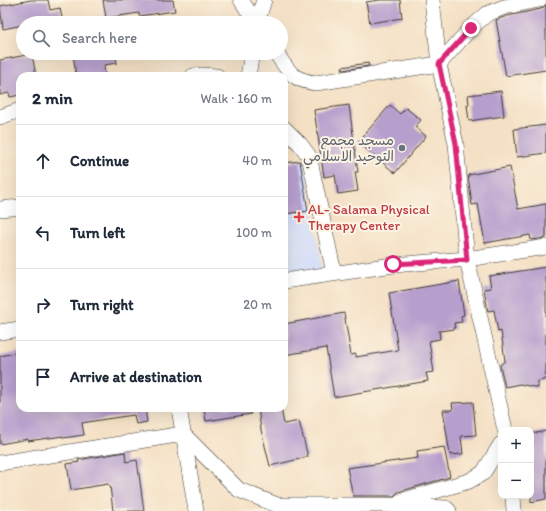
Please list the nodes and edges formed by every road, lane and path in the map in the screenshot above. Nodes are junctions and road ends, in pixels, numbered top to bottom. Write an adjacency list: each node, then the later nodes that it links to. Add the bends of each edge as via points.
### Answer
1 (241, 0): 5 (street)
2 (264, 0): 6 (street)
3 (432, 0): 9 (street)
4 (538, 0): 9 (street, via 487,14)
5 (252, 16)
6 (259, 16)
7 (251, 60): 10 (street)
8 (281, 60): 9 (street, via 289,73 301,81 316,83)
9 (439, 64): 17 (street, via 456,144)
10 (249, 72)
11 (16, 111): 12 (street)
12 (0, 117)
13 (288, 132): 18 (street, via 308,156)
14 (16, 207): 15 (street)
15 (0, 209)
16 (546, 247): 17 (street)
17 (467, 260): 18 (street, via 393,264); 23 (street)
18 (334, 273): 19 (street)
19 (288, 280)
20 (16, 330): 21 (street)
21 (0, 332)
22 (180, 412): 24 (street)
23 (504, 427)
24 (183, 434): 26 (street); 28 (street, via 239,490 277,505); 29 (street)
25 (498, 449): 28 (street, via 483,473 473,478)
26 (0, 463)
27 (512, 499): 32 (street)
28 (385, 505): 30 (street); 31 (street, via 446,508)
29 (196, 511)
30 (330, 511)
31 (449, 511)
32 (514, 511)

